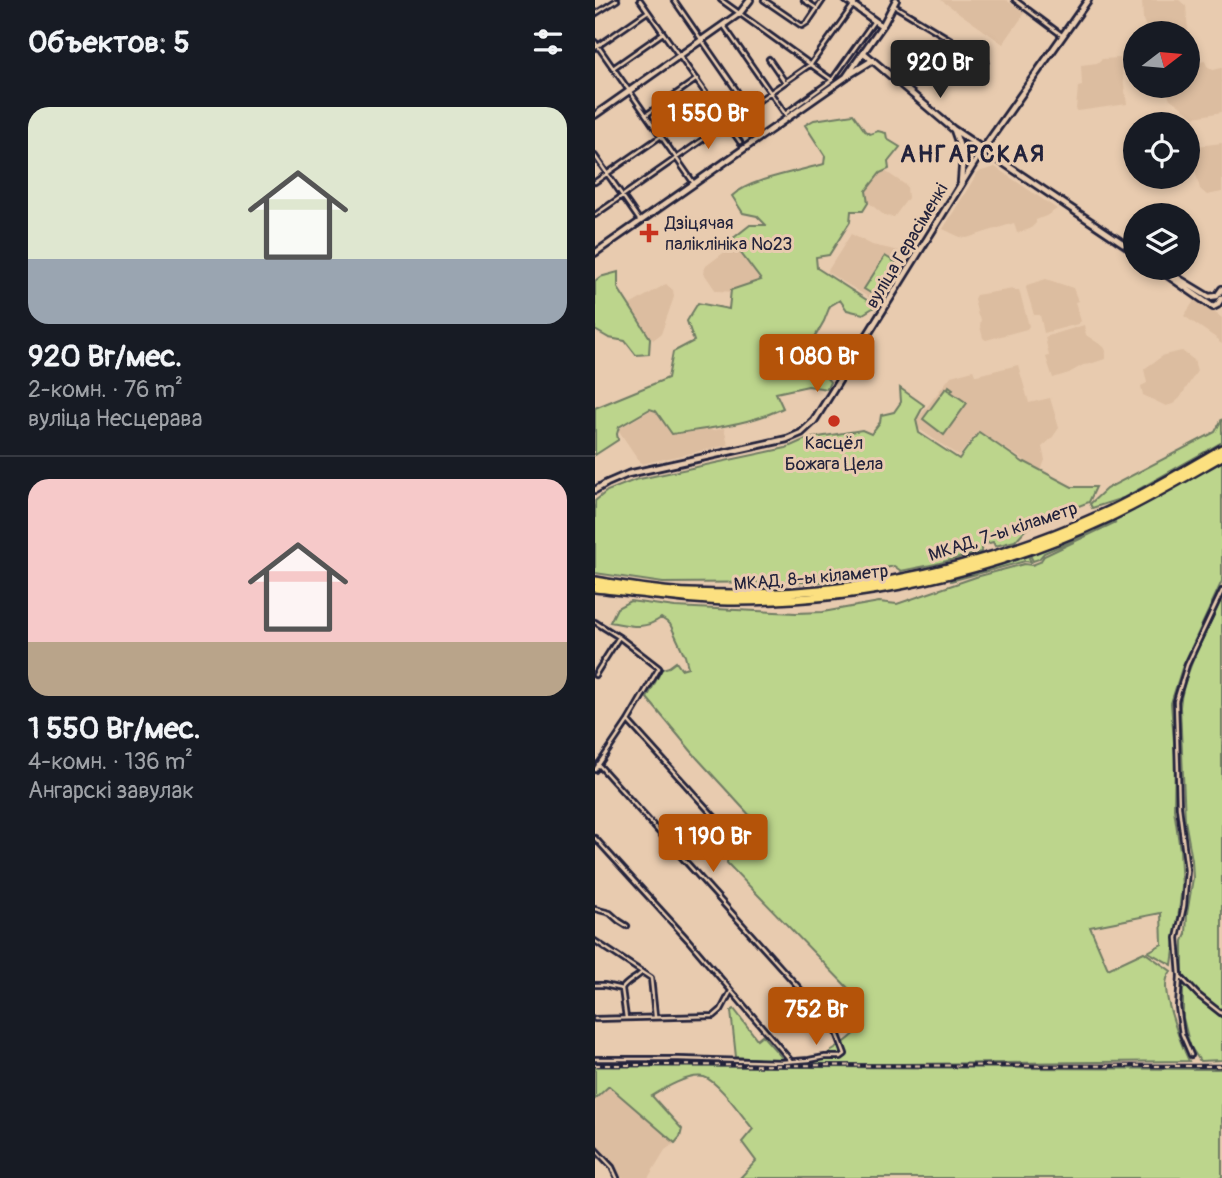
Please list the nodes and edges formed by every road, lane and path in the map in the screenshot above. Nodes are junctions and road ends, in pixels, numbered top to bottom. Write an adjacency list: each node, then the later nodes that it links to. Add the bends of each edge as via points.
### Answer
1 (617, 0): 17 (street)
2 (641, 0): 15 (street)
3 (674, 0): 23 (street)
4 (721, 0): 16 (street)
5 (750, 0): 16 (street)
6 (764, 0): 14 (street, via 802,26)
7 (804, 0): 14 (street)
8 (823, 0): 14 (street)
9 (846, 0): 13 (street)
10 (1015, 0): 22 (street)
11 (1088, 0): 22 (street, вуліца Герасіменкі)
12 (894, 2): 20 (street); 30 (street)
13 (855, 3): 18 (street); 31 (street)
14 (817, 9)
15 (648, 11): 21 (street); 25 (street)
16 (740, 13): 19 (street); 31 (street)
17 (595, 14)
18 (874, 21): 20 (street); 35 (street)
19 (724, 26): 23 (street); 38 (street)
20 (882, 26): 26 (street)
21 (663, 33): 27 (street); 32 (street)
22 (1063, 36): 48 (street, вуліца Герасіменкі)
23 (702, 40): 27 (street); 40 (street)
24 (595, 41): 25 (street)
25 (596, 47): 32 (street)
26 (864, 53): 29 (street); 33 (street)
27 (681, 55): 34 (street); 37 (street)
28 (769, 58): 36 (street)
29 (873, 60): 33 (street); 45 (street)
30 (986, 61)
31 (811, 64): 35 (street); 36 (street)
32 (613, 68): 37 (street)
33 (846, 77): 43 (street)
34 (697, 79): 39 (street); 42 (street)
35 (832, 80): 43 (street)
36 (785, 82): 38 (street)
37 (629, 91): 41 (street); 42 (street)
38 (770, 93): 40 (street); 43 (street)
39 (711, 102): 44 (street); 46 (street)
40 (748, 108): 44 (street)
41 (595, 115)
42 (646, 115): 46 (street)
43 (786, 116): 53 (street)
44 (726, 124): 47 (street); 50 (street)
45 (953, 129): 48 (street); 54 (street, via 963,156)
46 (661, 137): 50 (street); 51 (street)
47 (740, 142)
48 (982, 149): 54 (street, вуліца Герасіменкі); 58 (street)
49 (595, 156): 51 (street)
50 (676, 158): 53 (street); 55 (street)
51 (607, 174): 52 (street); 55 (street)
52 (595, 182)
53 (694, 183): 57 (street)
54 (960, 186): 66 (street, вуліца Герасіменкі, via 807,428 787,439 628,474)
55 (623, 195): 56 (street); 57 (street)
56 (595, 215)
57 (640, 221): 59 (street)
58 (1123, 243)
59 (595, 253)
60 (1177, 280): 63 (street)
61 (1222, 289): 63 (street)
62 (1222, 298): 63 (street, via 1213,307)
63 (1207, 299)
64 (1222, 449): 68 (highway, МКАД, 7-ы кіламетр, via 1124,504 1072,527)
65 (1222, 456): 68 (highway, МКАД, 7-ы кіламетр, via 1076,532 992,562)
66 (595, 490)
67 (595, 581): 68 (highway, МКАД, 8-ы кіламетр, via 727,595)
68 (904, 582): 69 (highway, МКАД, 8-ы кіламетр, via 832,595 727,601)
69 (595, 588)
70 (1222, 590): 83 (street, via 1187,665 1176,701 1178,807 1187,870 1177,938)
71 (596, 624): 72 (street)
72 (619, 637): 73 (street); 74 (street, via 659,670)
73 (595, 675)
74 (628, 720): 75 (street); 78 (street)
75 (598, 764): 76 (street); 93 (street, via 836,1030 844,1056)
76 (595, 770)
77 (595, 838): 86 (street)
78 (739, 844)
79 (595, 909): 80 (street)
80 (627, 926)
81 (595, 942): 82 (street)
82 (642, 972): 85 (street); 88 (street, via 651,978)
83 (1180, 976): 87 (street); 91 (street, via 1179,1020)
84 (595, 985): 85 (street)
85 (622, 989): 89 (street)
86 (731, 991): 88 (street, via 715,1016); 93 (street)
87 (1222, 1014)
88 (655, 1017): 89 (street)
89 (626, 1018): 90 (street)
90 (595, 1020)
91 (1191, 1055)
92 (595, 1059): 93 (street)
93 (791, 1061)
94 (595, 1149): 95 (street)
95 (617, 1178)

